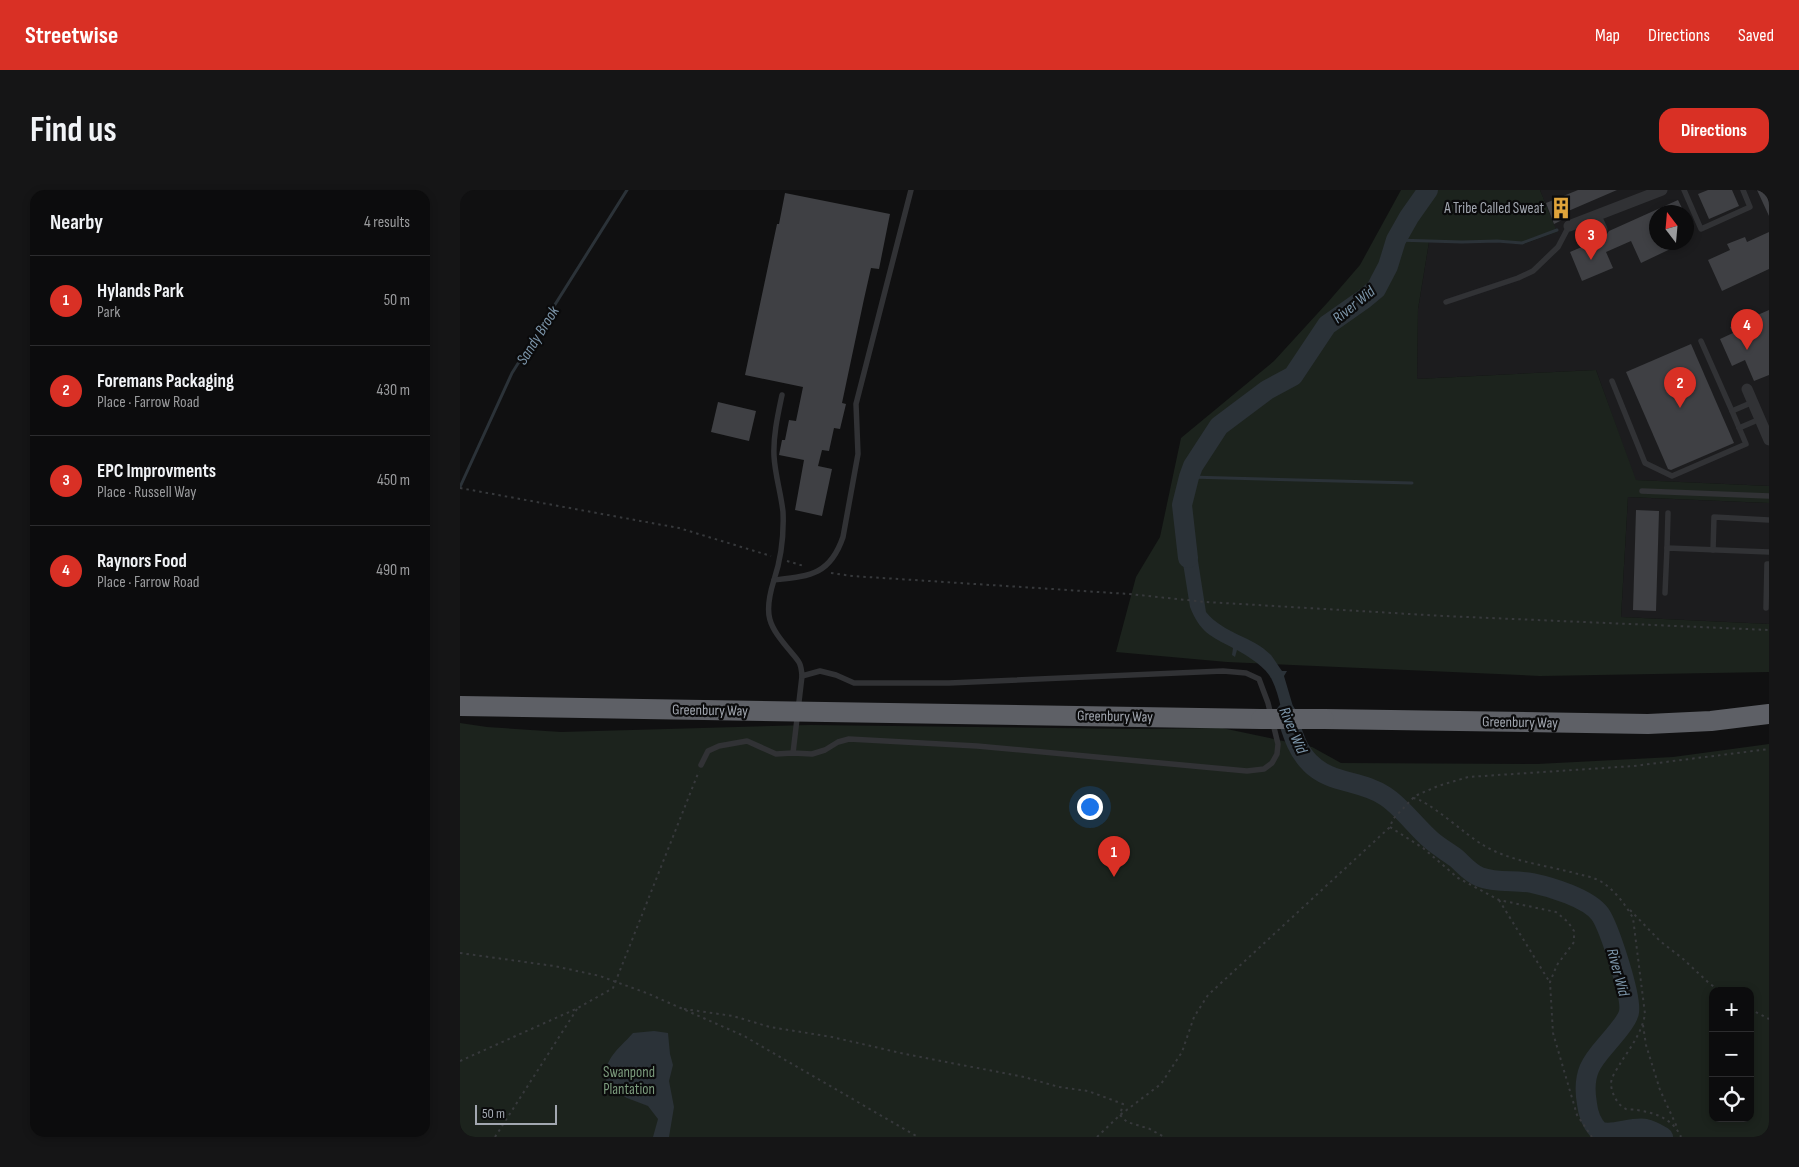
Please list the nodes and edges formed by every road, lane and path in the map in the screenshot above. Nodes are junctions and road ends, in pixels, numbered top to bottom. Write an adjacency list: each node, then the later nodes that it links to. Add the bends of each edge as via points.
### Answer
1 (911, 190): 29 (lane, via 856,404 858,454 843,537 838,550)
2 (1662, 190): 5 (street)
3 (1684, 190): 4 (lane, via 1701,229 1750,207)
4 (1743, 190)
5 (1646, 193): 6 (street)
6 (1596, 216): 7 (street); 8 (street)
7 (1569, 226): 9 (lane, via 1558,247 1533,271)
8 (1602, 229)
9 (1446, 302)
10 (1701, 341): 15 (lane)
11 (1612, 382): 17 (lane, via 1645,463 1672,476 1746,444)
12 (1747, 389): 16 (street)
13 (782, 395): 27 (lane, via 774,455 783,512)
14 (1769, 408): 16 (street)
15 (1732, 411): 16 (lane); 17 (lane)
16 (1757, 412): 17 (lane); 18 (street)
17 (1739, 428)
18 (1769, 440)
19 (460, 488): 27 (path, via 679,528)
20 (1642, 491): 21 (lane)
21 (1769, 496)
22 (1668, 513): 24 (lane)
23 (1769, 520): 25 (lane, via 1714,518)
24 (1667, 548): 25 (lane); 31 (lane)
25 (1712, 550): 26 (lane)
26 (1769, 552)
27 (781, 559): 29 (path); 30 (lane)
28 (1769, 564): 32 (lane)
29 (820, 571): 30 (lane); 33 (path, via 1188,601)
30 (774, 580): 34 (lane, via 767,613 772,626 801,663)
31 (1665, 593)
32 (1766, 608)
33 (1769, 630)
34 (802, 676): 36 (lane); 39 (lane, via 820,671 854,683 948,683 1223,671 1246,673 1260,679 1278,744 1277,754 1264,769 1246,771 977,746 849,739 812,754)
35 (460, 706): 36 (highway, Greenbury Way)
36 (799, 712): 37 (highway, Greenbury Way, bridge, via 1648,724); 39 (lane)
37 (1769, 714)
38 (1769, 749): 41 (path, via 1634,766 1468,777)
39 (793, 753): 40 (lane, via 776,754 747,742 732,743 708,751)
40 (701, 765): 46 (path)
41 (1413, 798): 42 (path, via 1393,819); 44 (path, via 1506,857 1600,881)
42 (1390, 827): 43 (path, via 1423,848 1458,878); 55 (path, via 1208,996 1194,1018 1182,1052 1161,1084)
43 (1499, 900): 47 (path); 47 (path, via 1556,912 1574,931 1574,942 1557,965)
44 (1627, 907): 48 (path, via 1660,942); 53 (path, via 1632,918 1643,990)
45 (460, 952): 46 (path, via 554,966)
46 (614, 982): 49 (path, via 612,988); 50 (path)
47 (1550, 982): 61 (path, via 1553,1033 1577,1115)
48 (1715, 987)
49 (578, 1008): 54 (path); 57 (path)
50 (680, 1008): 55 (path, via 733,1016 770,1027 1088,1091 1124,1104); 58 (path, via 744,1036)
51 (1754, 1011): 52 (path)
52 (1769, 1019)
53 (1644, 1025): 56 (path, via 1646,1045 1660,1090); 56 (path, via 1614,1074 1611,1083 1613,1093 1625,1108 1665,1118)
54 (460, 1061)
55 (1120, 1115): 59 (path); 60 (path, via 1127,1122)
56 (1678, 1130): 62 (path)
57 (495, 1137)
58 (918, 1137)
59 (1097, 1137)
60 (1164, 1137)
61 (1592, 1137)
62 (1681, 1137)

